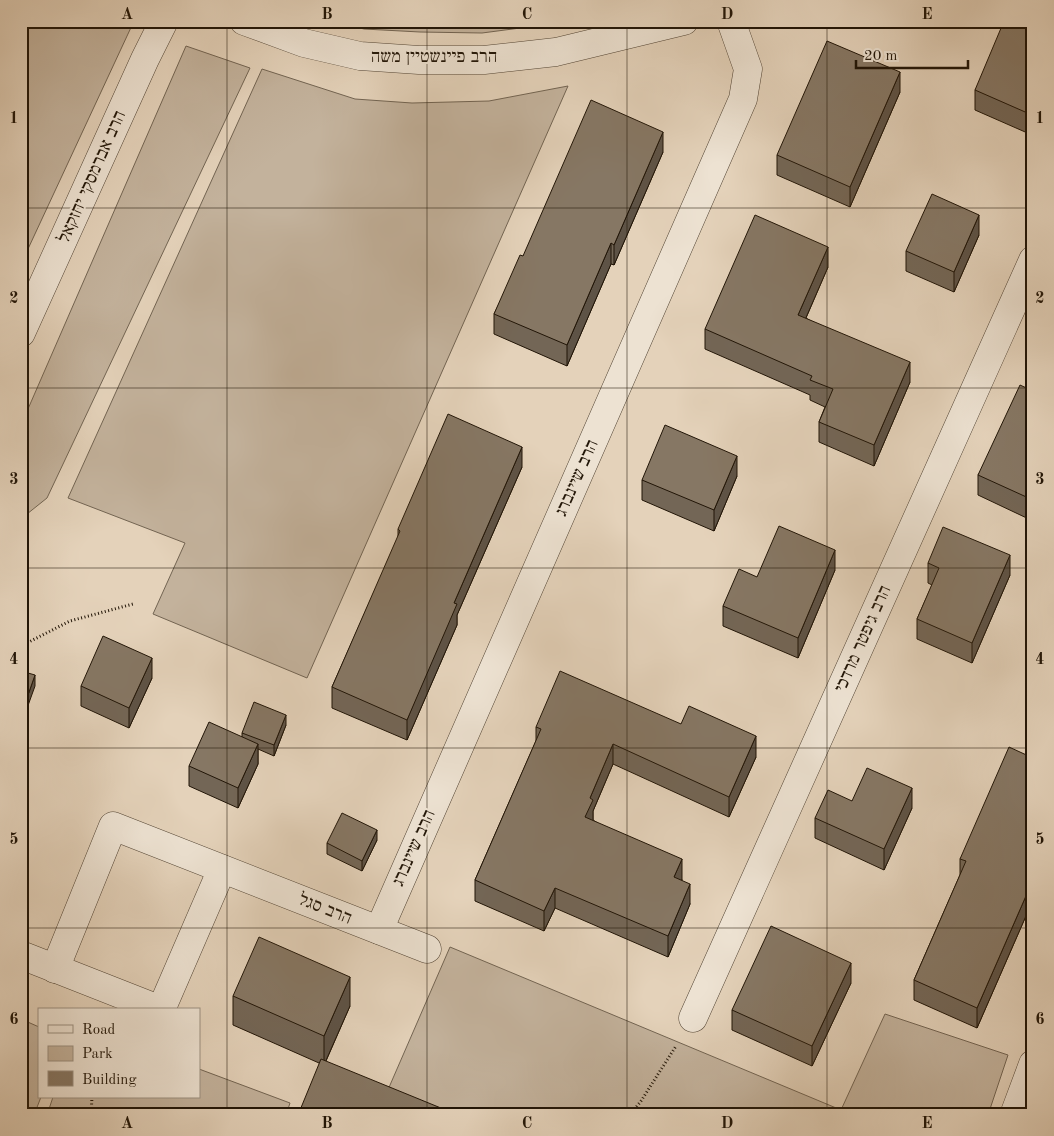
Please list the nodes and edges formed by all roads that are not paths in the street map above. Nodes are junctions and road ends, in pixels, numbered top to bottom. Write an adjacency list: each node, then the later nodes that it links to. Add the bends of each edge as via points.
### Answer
1 (164, 21): 6 (street, הרב אברמסקי יחזקאל)
2 (244, 21): 3 (street, הרב פיינשטיין משה, via 304,43 360,56 484,60 556,52)
3 (684, 21)
4 (731, 21): 8 (street, הרב שיינברג, via 748,69 743,99)
5 (1033, 260): 14 (street, הרב גיפטר מרדכי)
6 (21, 333)
7 (222, 869): 8 (street, הרב סגל); 11 (street, הרב סגל, via 113,826); 13 (street)
8 (379, 930): 9 (street, הרב סגל)
9 (427, 949)
10 (21, 955): 11 (street)
11 (55, 969): 12 (street)
12 (156, 1008)
13 (162, 1008)
14 (693, 1018)
15 (1033, 1064): 16 (street)
16 (1014, 1115)

